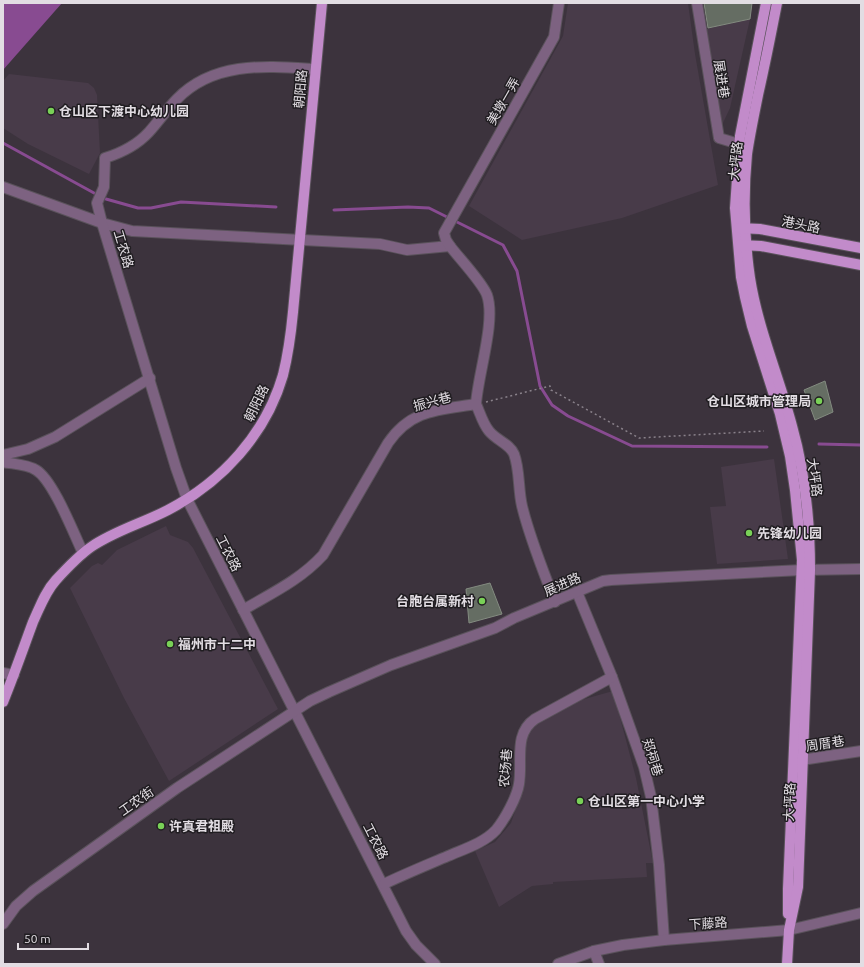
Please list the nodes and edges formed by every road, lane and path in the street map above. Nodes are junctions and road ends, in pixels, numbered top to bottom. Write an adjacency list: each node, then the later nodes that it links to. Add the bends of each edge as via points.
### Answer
1 (322, 3): 6 (main road, 朝阳路)
2 (559, 3): 13 (street, 美墩一弄, via 554,37 444,233)
3 (696, 3): 7 (street, 展进巷, via 719,138)
4 (766, 3): 7 (main road)
5 (777, 3): 10 (main road, 大坪路, via 748,146)
6 (315, 69): 9 (street, via 247,68 205,78 176,99 144,137 124,151 105,158 104,187 97,203); 11 (main road, 朝阳路)
7 (739, 144): 10 (main road, via 735,199)
8 (3, 187): 9 (street, 工农路)
9 (102, 222): 11 (street, via 132,232); 16 (street, 工农路)
10 (740, 228): 12 (main road, 大坪路); 14 (main road, 港头路, via 760,229)
11 (300, 239): 13 (street, via 380,244 407,250); 21 (main road, 朝阳路, via 289,346 273,402 260,426 238,455 220,474)
12 (742, 245): 15 (main road, via 766,247); 24 (main road, 大坪路, via 794,456 795,490)
13 (450, 246): 17 (street, via 484,289 488,299 489,324)
14 (861, 248)
15 (861, 265)
16 (150, 378): 19 (street, via 55,437 28,449); 21 (street, 工农路)
17 (476, 404): 18 (path, via 550,386 551,390 639,438); 26 (street, via 489,432 509,447 515,456 526,521); 27 (street, 振兴巷, via 422,414 400,428 388,443 323,555 296,580)
18 (764, 431)
19 (3, 455)
20 (3, 462): 22 (street, via 33,468 45,478)
21 (187, 499): 22 (main road, 朝阳路, via 102,540); 27 (street, 工农路)
22 (83, 553): 29 (main road, 朝阳路, via 47,591)
23 (861, 569): 24 (street, 展进路)
24 (806, 570): 25 (street, 展进路, via 612,580 593,584); 34 (main road, 大坪路)
25 (577, 592): 26 (street, 展进路); 30 (street, 郑祠巷)
26 (555, 602): 32 (street, 展进路, via 495,628 391,665 328,692)
27 (244, 610): 32 (street, 工农路)
28 (3, 673): 29 (street)
29 (14, 675): 31 (main road, 朝阳路)
30 (612, 677): 35 (street, 农场巷, via 535,719 527,726 520,742 518,789 495,831 476,844); 39 (street, 郑祠巷, via 649,785)
31 (3, 702)
32 (295, 710): 35 (street, 工农路); 37 (street, 工农街, via 177,788 39,886 21,901)
33 (861, 751): 34 (street, 周厝巷)
34 (798, 761): 38 (main road, 大坪路, via 788,889)
35 (384, 884): 41 (street, 工农路, via 411,938)
36 (861, 914): 38 (street, 下藤路)
37 (3, 924)
38 (789, 930): 39 (street, 下藤路); 44 (main road)
39 (664, 940): 40 (street, 下藤路)
40 (594, 951): 42 (street, 下藤路); 43 (street)
41 (435, 964)
42 (558, 964)
43 (599, 964)
44 (787, 964)

